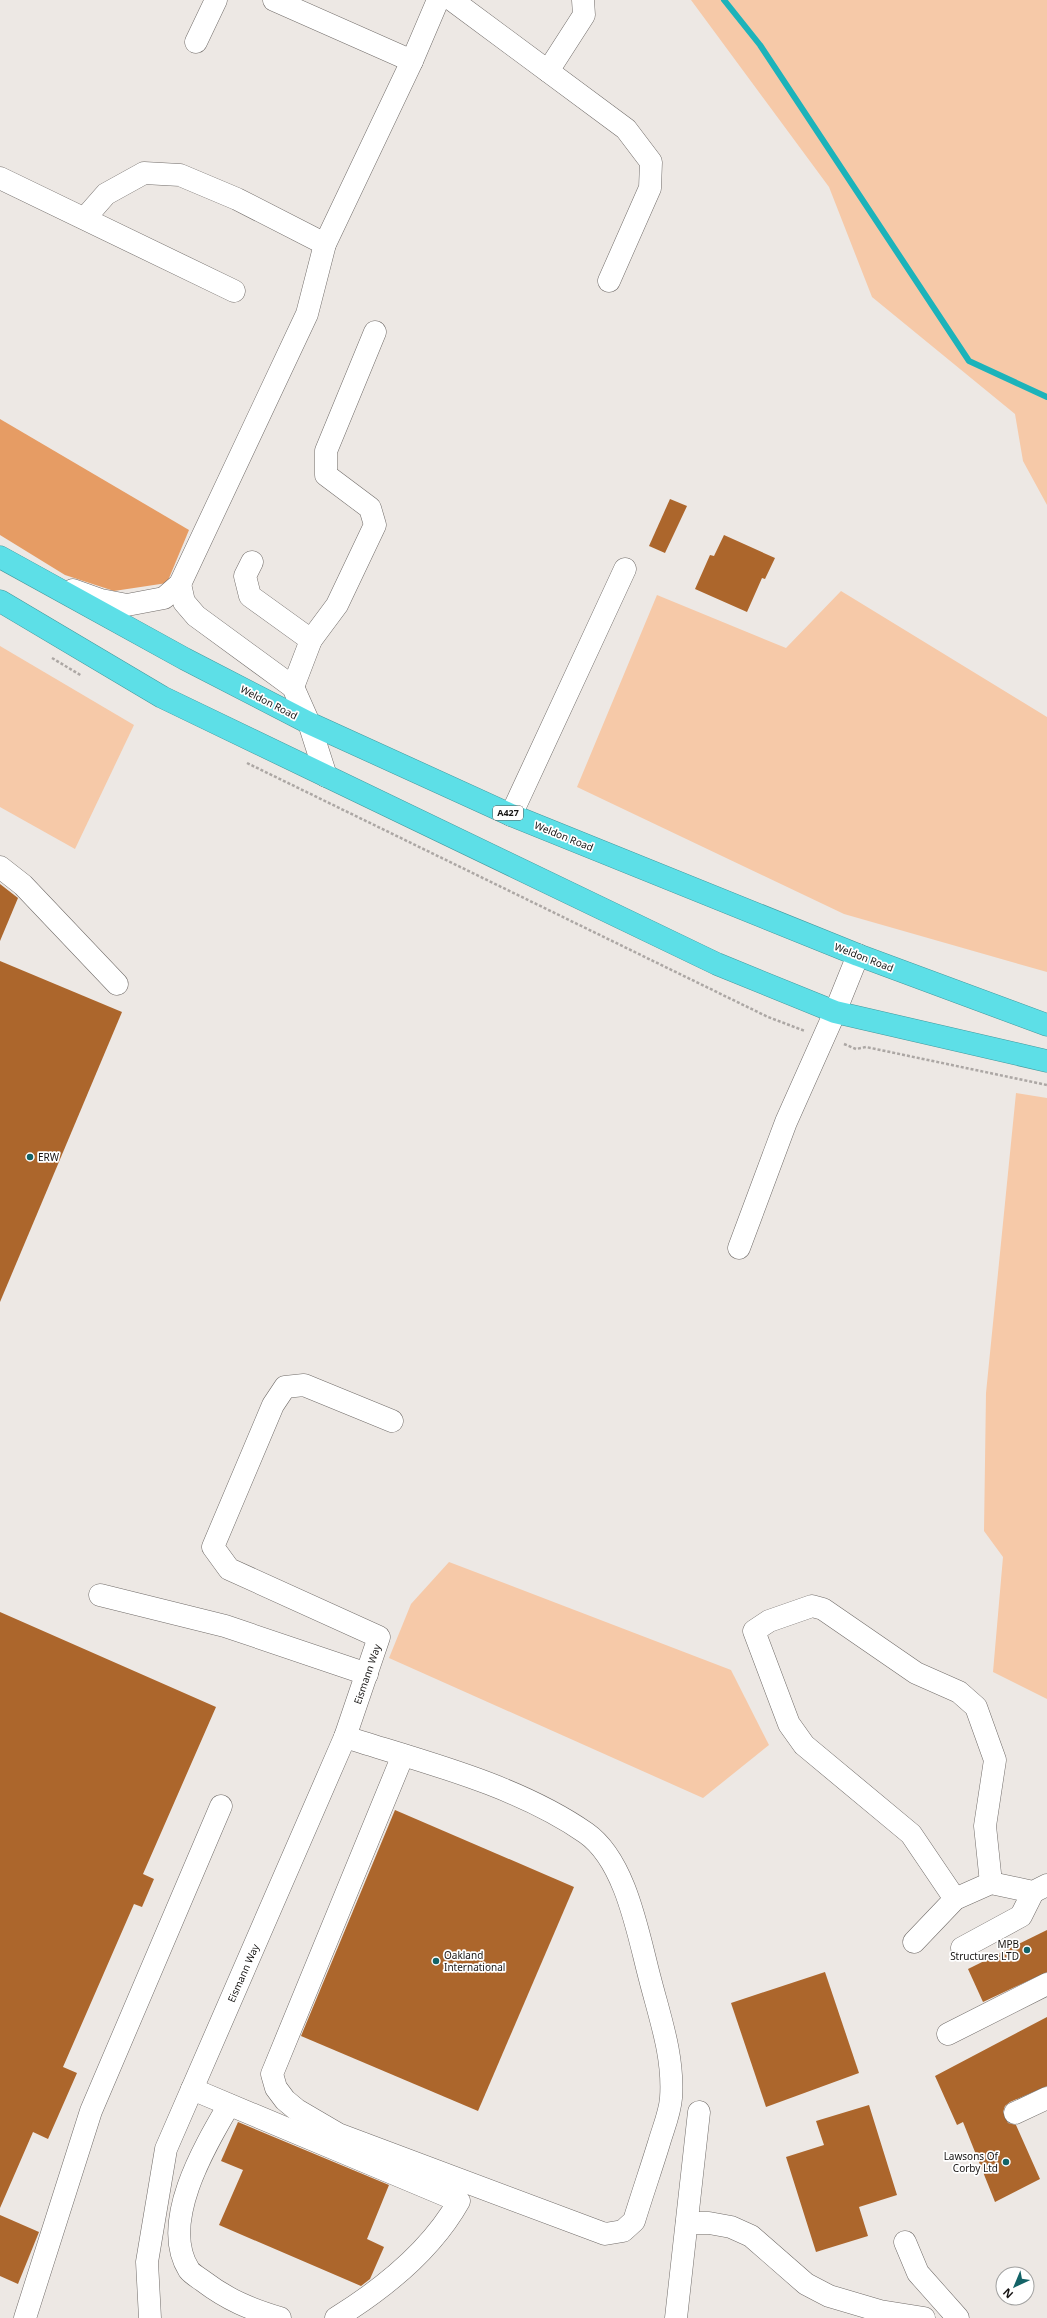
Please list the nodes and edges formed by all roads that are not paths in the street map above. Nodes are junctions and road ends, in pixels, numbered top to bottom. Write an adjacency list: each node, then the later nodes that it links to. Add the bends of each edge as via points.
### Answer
1 (216, 0): 6 (street)
2 (274, 0): 7 (street)
3 (438, 0): 7 (street)
4 (452, 0): 8 (street)
5 (583, 0): 8 (street, via 584,15)
6 (196, 42)
7 (412, 62): 11 (street)
8 (548, 71): 12 (street, via 626,130 651,162 650,188)
9 (0, 178): 10 (street)
10 (85, 218): 11 (street, via 106,194 144,172 180,175 237,199); 13 (street)
11 (325, 244): 19 (street, via 307,314)
12 (609, 281)
13 (234, 291)
14 (375, 332): 21 (street, via 326,451 326,475 370,508 375,526 337,605)
15 (0, 557): 18 (highway, Weldon Road / A427)
16 (252, 562): 21 (street, via 246,576 250,596)
17 (625, 569): 25 (street)
18 (31, 575): 19 (street, via 101,600 127,605 164,598); 23 (highway, Weldon Road / A427)
19 (180, 584): 22 (street, via 184,602 196,616)
20 (0, 601): 24 (highway, via 162,696)
21 (311, 640): 22 (street)
22 (293, 687): 23 (street)
23 (309, 723): 24 (street); 25 (highway, Weldon Road / A427)
24 (326, 776): 29 (highway, via 717,964)
25 (511, 815): 27 (highway, Weldon Road / A427)
26 (0, 867): 28 (street, via 24,885)
27 (858, 955): 29 (street); 30 (highway, Weldon Road / A427)
28 (117, 984)
29 (835, 1012): 31 (highway); 32 (street, via 786,1122)
30 (1042, 1024)
31 (1041, 1060)
32 (739, 1248)
33 (392, 1421): 35 (street, Eismann Way, via 304,1385 285,1387 273,1405 213,1548 229,1569 379,1637)
34 (100, 1595): 35 (street, via 225,1626)
35 (367, 1674): 36 (street, Eismann Way)
36 (345, 1737): 37 (street); 46 (street, Eismann Way)
37 (403, 1755): 37 (street, via 515,1793 586,1833 602,1847 613,1864 630,1905 665,2030 671,2076 668,2112 637,2214 634,2221 623,2230 604,2234 338,2134 297,2110 285,2100 272,2081 272,2074)
38 (221, 1806): 53 (street, via 91,2111)
39 (991, 1883): 40 (street); 41 (street); 41 (street, via 985,1826 995,1760 976,1707 959,1692 916,1673 823,1609 812,1606 769,1621 754,1631 789,1724 804,1745 911,1834)
40 (1040, 1888): 43 (street, via 1021,1916)
41 (955, 1899): 42 (street)
42 (914, 1942)
43 (962, 1948)
44 (1047, 1984): 45 (street)
45 (948, 2034)
46 (192, 2089): 48 (street); 54 (street, Eismann Way, via 166,2149 147,2262)
47 (1047, 2098): 50 (street)
48 (229, 2105): 55 (street, via 194,2172 179,2230 179,2248 189,2271 226,2298); 56 (street, via 459,2201 446,2223 398,2272 360,2303)
49 (699, 2112): 51 (street)
50 (1015, 2114)
51 (687, 2223): 57 (street); 58 (street, via 731,2226 751,2236 806,2284 829,2296 880,2311)
52 (905, 2242): 59 (street, via 922,2279)
53 (25, 2318)
54 (150, 2318)
55 (280, 2318)
56 (336, 2318)
57 (676, 2318)
58 (924, 2318)
59 (958, 2318)

